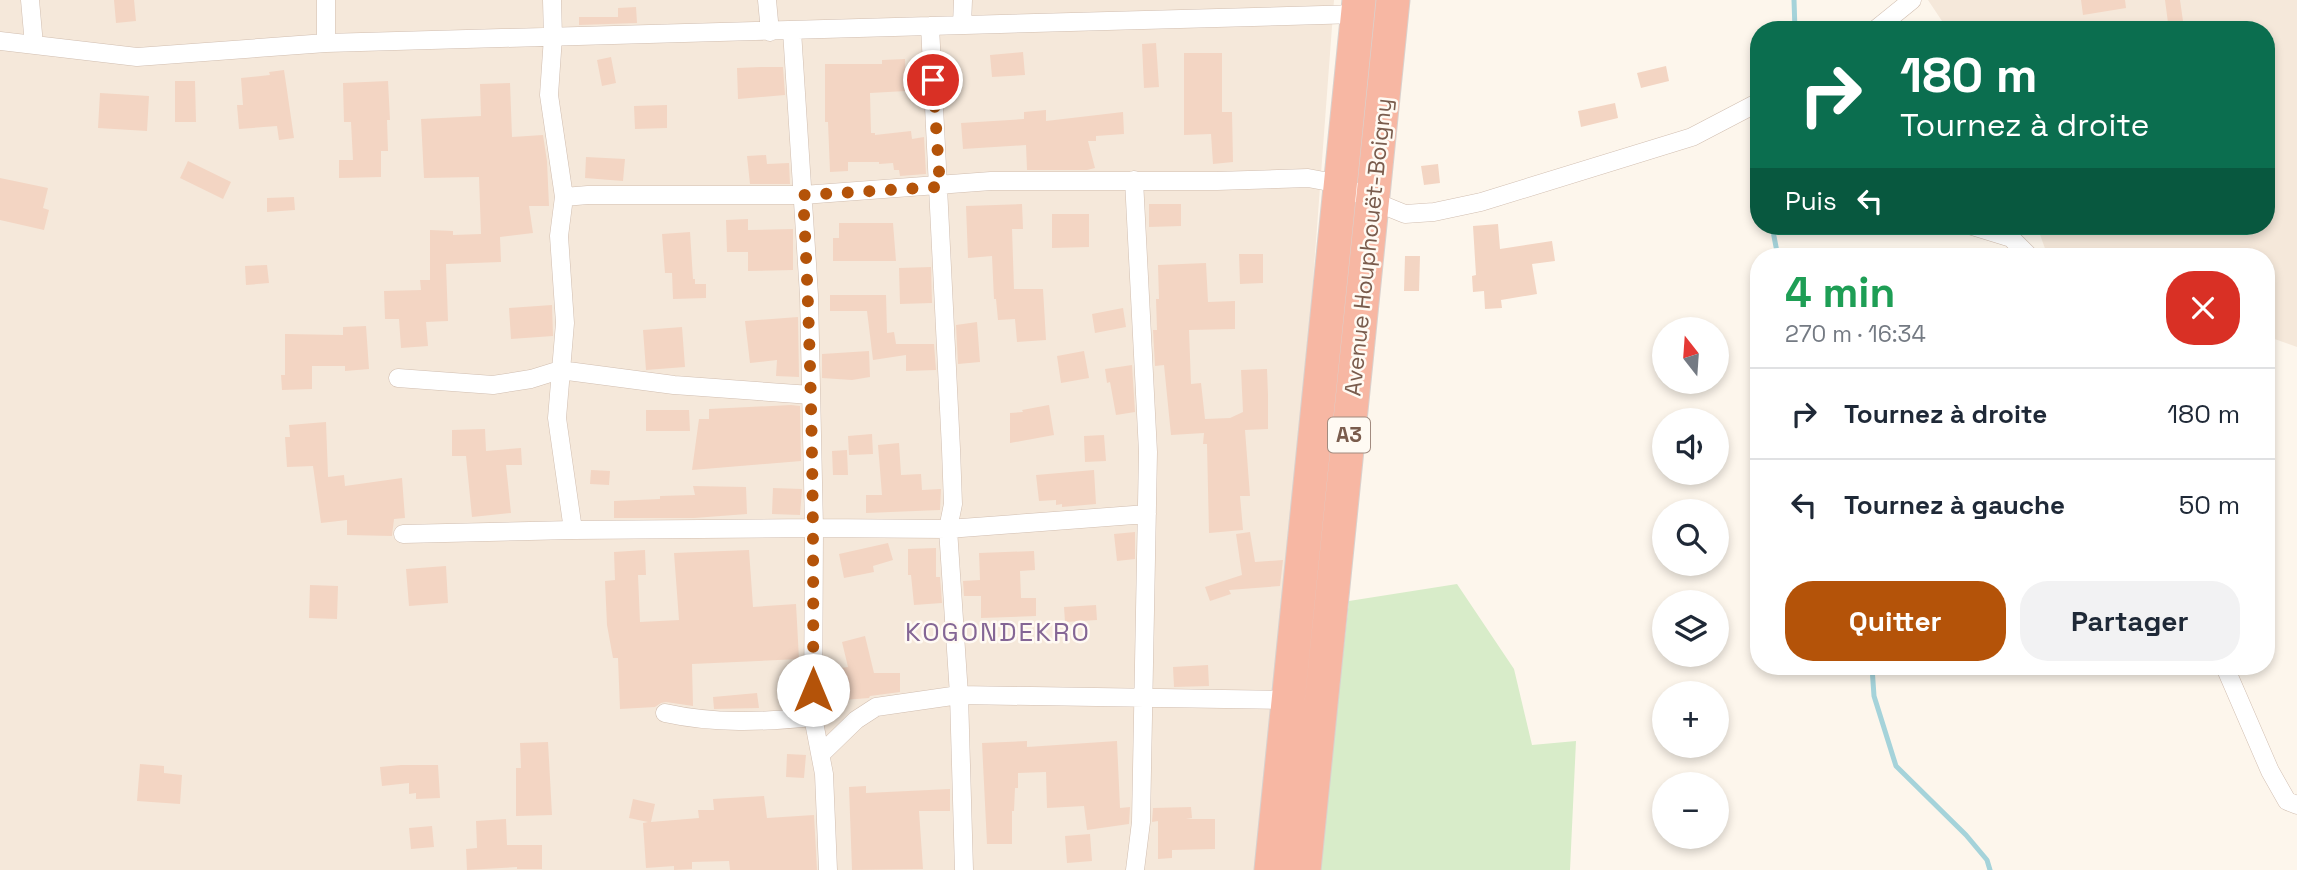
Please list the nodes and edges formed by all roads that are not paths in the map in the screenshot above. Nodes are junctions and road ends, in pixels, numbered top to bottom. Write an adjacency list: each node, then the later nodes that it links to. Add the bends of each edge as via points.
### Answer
1 (30, 0): 17 (street)
2 (326, 0): 16 (street)
3 (552, 0): 14 (street)
4 (767, 0): 13 (street)
5 (963, 0): 10 (street)
6 (1393, 0): 24 (highway, Avenue Houphouët-Boigny / A3)
7 (1912, 0): 9 (street)
8 (1358, 7): 10 (street); 20 (highway, Avenue Houphouët-Boigny / A3)
9 (1886, 21)
10 (962, 25): 11 (street)
11 (930, 26): 12 (street); 21 (street)
12 (792, 31): 13 (street); 22 (street)
13 (770, 32): 14 (street)
14 (553, 37): 16 (street); 23 (street, via 549,94)
15 (0, 41): 17 (street)
16 (326, 43): 17 (street, via 137,57)
17 (34, 45)
18 (1750, 107): 24 (street, via 1692,137 1481,202 1405,214)
19 (1134, 180): 20 (street, via 1308,178); 21 (street, via 991,181); 30 (street)
20 (1340, 184): 24 (street); 38 (highway, Avenue Houphouët-Boigny / A3)
21 (940, 187): 22 (street); 32 (street, via 953,504)
22 (803, 195): 23 (street); 29 (street)
23 (564, 197): 27 (street, via 559,236 565,323)
24 (1373, 201): 47 (highway, Avenue Houphouët-Boigny / A3)
25 (2001, 235): 26 (street)
26 (2021, 248)
27 (560, 370): 28 (street, via 492,385); 29 (street); 33 (street, via 557,418)
28 (398, 378)
29 (811, 396): 31 (street)
30 (1147, 514): 32 (street); 37 (street)
31 (814, 528): 32 (street); 33 (street); 40 (street)
32 (948, 529): 36 (street)
33 (573, 530): 34 (street)
34 (403, 534)
35 (2228, 675): 42 (street, via 2270,771 2287,801)
36 (959, 695): 37 (street); 41 (street, via 876,706); 44 (street)
37 (1142, 699): 38 (street); 45 (street, via 1141,822)
38 (1289, 700): 46 (highway, Avenue Houphouët-Boigny / A3)
39 (665, 713): 40 (street, via 692,719 766,722)
40 (813, 718): 41 (street)
41 (822, 753): 43 (street)
42 (2297, 805)
43 (828, 870)
44 (964, 870)
45 (1135, 870)
46 (1271, 870)
47 (1304, 870)

